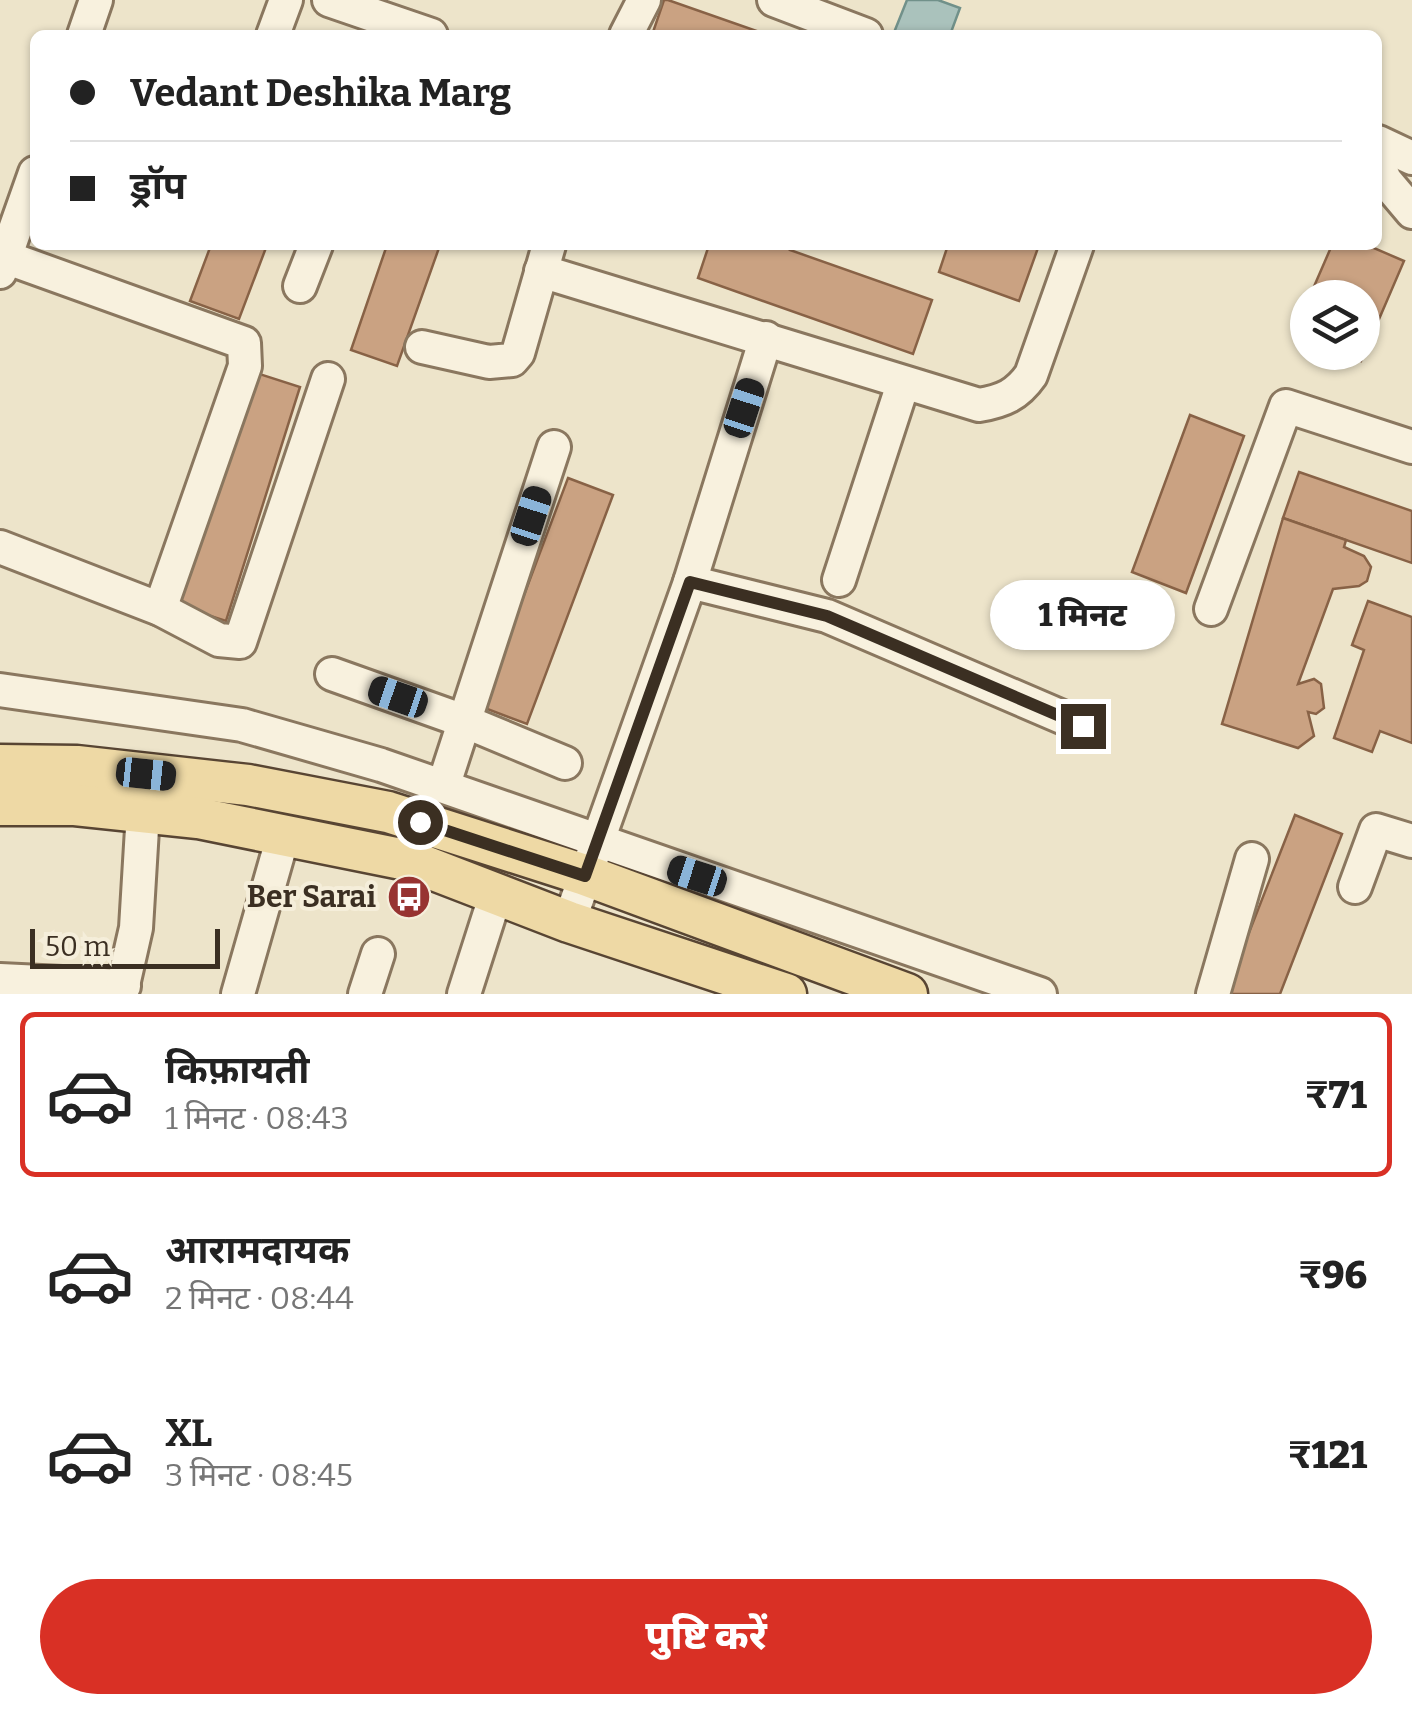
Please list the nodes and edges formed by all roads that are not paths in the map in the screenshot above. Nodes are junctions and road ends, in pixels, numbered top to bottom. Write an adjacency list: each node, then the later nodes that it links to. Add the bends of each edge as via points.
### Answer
1 (286, 0): 8 (street)
2 (330, 0): 6 (street)
3 (644, 0): 9 (street)
4 (774, 0): 10 (street)
5 (93, 1): 7 (street)
6 (395, 29)
7 (85, 30)
8 (275, 30)
9 (629, 30)
10 (853, 30)
11 (1382, 144): 12 (street)
12 (1412, 158)
13 (1382, 175): 15 (street)
14 (30, 187): 19 (street)
15 (1412, 212)
16 (314, 250): 20 (street)
17 (1075, 250): 24 (street, via 1021,390 979,405)
18 (545, 258): 21 (street); 22 (street, via 512,360 490,362)
19 (2, 264): 30 (street, via 244,343 245,366)
20 (300, 286)
21 (766, 338): 24 (street); 29 (street)
22 (422, 346)
23 (328, 379): 30 (street, via 240,642 219,640)
24 (903, 384): 28 (street)
25 (554, 447): 34 (street)
26 (1412, 447): 31 (street, via 1286,406)
27 (0, 548): 30 (street)
28 (839, 580)
29 (690, 582): 35 (street, via 827,616); 43 (street)
30 (160, 609)
31 (1211, 609)
32 (332, 674): 34 (street)
33 (0, 690): 38 (street, via 242,725)
34 (464, 720): 36 (street); 38 (street)
35 (1083, 726)
36 (565, 763)
37 (0, 765): 43 (main road, via 77,766 248,785)
38 (444, 784): 43 (street)
39 (0, 805): 40 (main road)
40 (143, 812): 41 (main road); 52 (street, via 136,928)
41 (284, 833): 46 (main road, via 411,861); 53 (street)
42 (1412, 841): 45 (street, via 1376,830)
43 (590, 859): 47 (street); 48 (main road); 58 (street, via 866,931)
44 (1252, 859): 59 (street)
45 (1355, 887)
46 (497, 891): 47 (main road); 55 (street)
47 (569, 922): 51 (main road)
48 (751, 938): 51 (street); 57 (main road)
49 (378, 954): 54 (street)
50 (0, 980): 52 (street)
51 (735, 986): 56 (main road)
52 (122, 990)
53 (238, 994)
54 (365, 994)
55 (464, 994)
56 (786, 994)
57 (908, 994)
58 (1040, 994)
59 (1213, 994)

